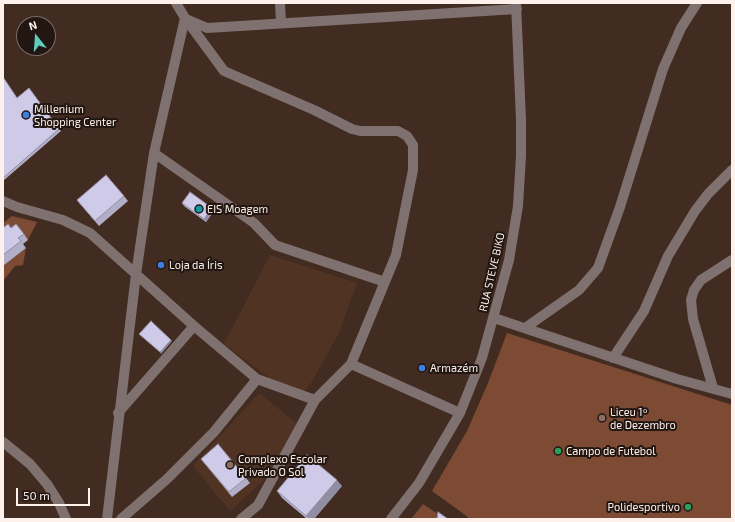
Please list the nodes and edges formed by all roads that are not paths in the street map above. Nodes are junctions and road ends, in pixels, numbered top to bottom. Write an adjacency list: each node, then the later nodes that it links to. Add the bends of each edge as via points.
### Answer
1 (176, 3): 5 (street)
2 (280, 3): 6 (street)
3 (697, 3): 15 (street, via 681,28 663,69 598,268 579,290)
4 (517, 6): 6 (street); 13 (street, RUA STEVE BIKO, via 521,120 518,206 509,260)
5 (185, 18): 6 (street, via 208,28); 7 (street); 12 (street, via 224,71 352,129 398,131 407,136 413,145 413,170 396,255)
6 (281, 23)
7 (154, 153): 11 (street); 12 (street, via 254,223 275,245)
8 (732, 170): 16 (street, via 695,211 668,256 644,311)
9 (4, 201): 11 (street, via 76,225)
10 (732, 260): 19 (street, via 701,280 691,300 696,330)
11 (136, 274): 14 (street); 22 (street)
12 (385, 282): 17 (street)
13 (494, 318): 15 (street); 23 (street, RUA STEVE BIKO, via 482,358)
14 (194, 326): 18 (street); 22 (street)
15 (525, 328): 16 (street)
16 (613, 358): 19 (street)
17 (351, 364): 21 (street); 23 (street)
18 (257, 379): 21 (street); 27 (street, via 214,432 168,479)
19 (713, 388): 20 (street)
20 (732, 394)
21 (315, 400): 28 (street, via 258,505)
22 (118, 413): 26 (street)
23 (460, 413): 29 (street, RUA STEVE BIKO, via 419,482)
24 (3, 442): 25 (street, via 30,464 47,484)
25 (66, 519)
26 (107, 519)
27 (121, 519)
28 (242, 519)
29 (391, 519)

